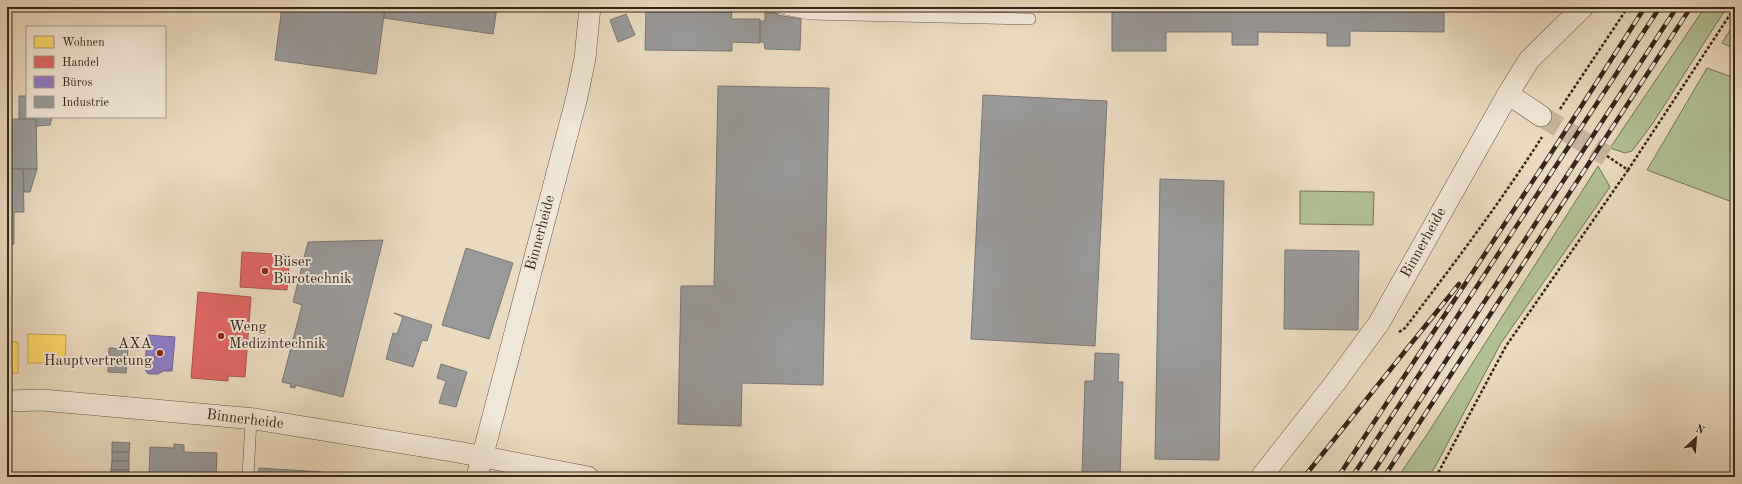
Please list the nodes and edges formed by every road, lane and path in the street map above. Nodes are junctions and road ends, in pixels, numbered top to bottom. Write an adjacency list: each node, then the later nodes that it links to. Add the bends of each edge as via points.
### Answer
1 (590, 7): 14 (street, Binnerheide, via 585,58 577,97)
2 (776, 7): 6 (lane, via 809,14)
3 (1583, 7): 7 (street, Binnerheide, via 1528,60)
4 (1628, 7): 8 (path)
5 (1735, 7): 10 (path)
6 (1030, 19)
7 (1508, 94): 8 (street); 17 (street, Binnerheide, via 1379,323)
8 (1548, 121): 11 (path, via 1511,185 1468,246 1405,328)
9 (1606, 156): 10 (path)
10 (1628, 170): 18 (path, via 1506,346)
11 (1394, 337)
12 (7, 401): 13 (street, Binnerheide, via 42,400)
13 (251, 419): 14 (street, Binnerheide, via 458,452); 15 (lane)
14 (479, 467): 16 (street, Binnerheide)
15 (248, 477)
16 (588, 477)
17 (1261, 477)
18 (1436, 477)

